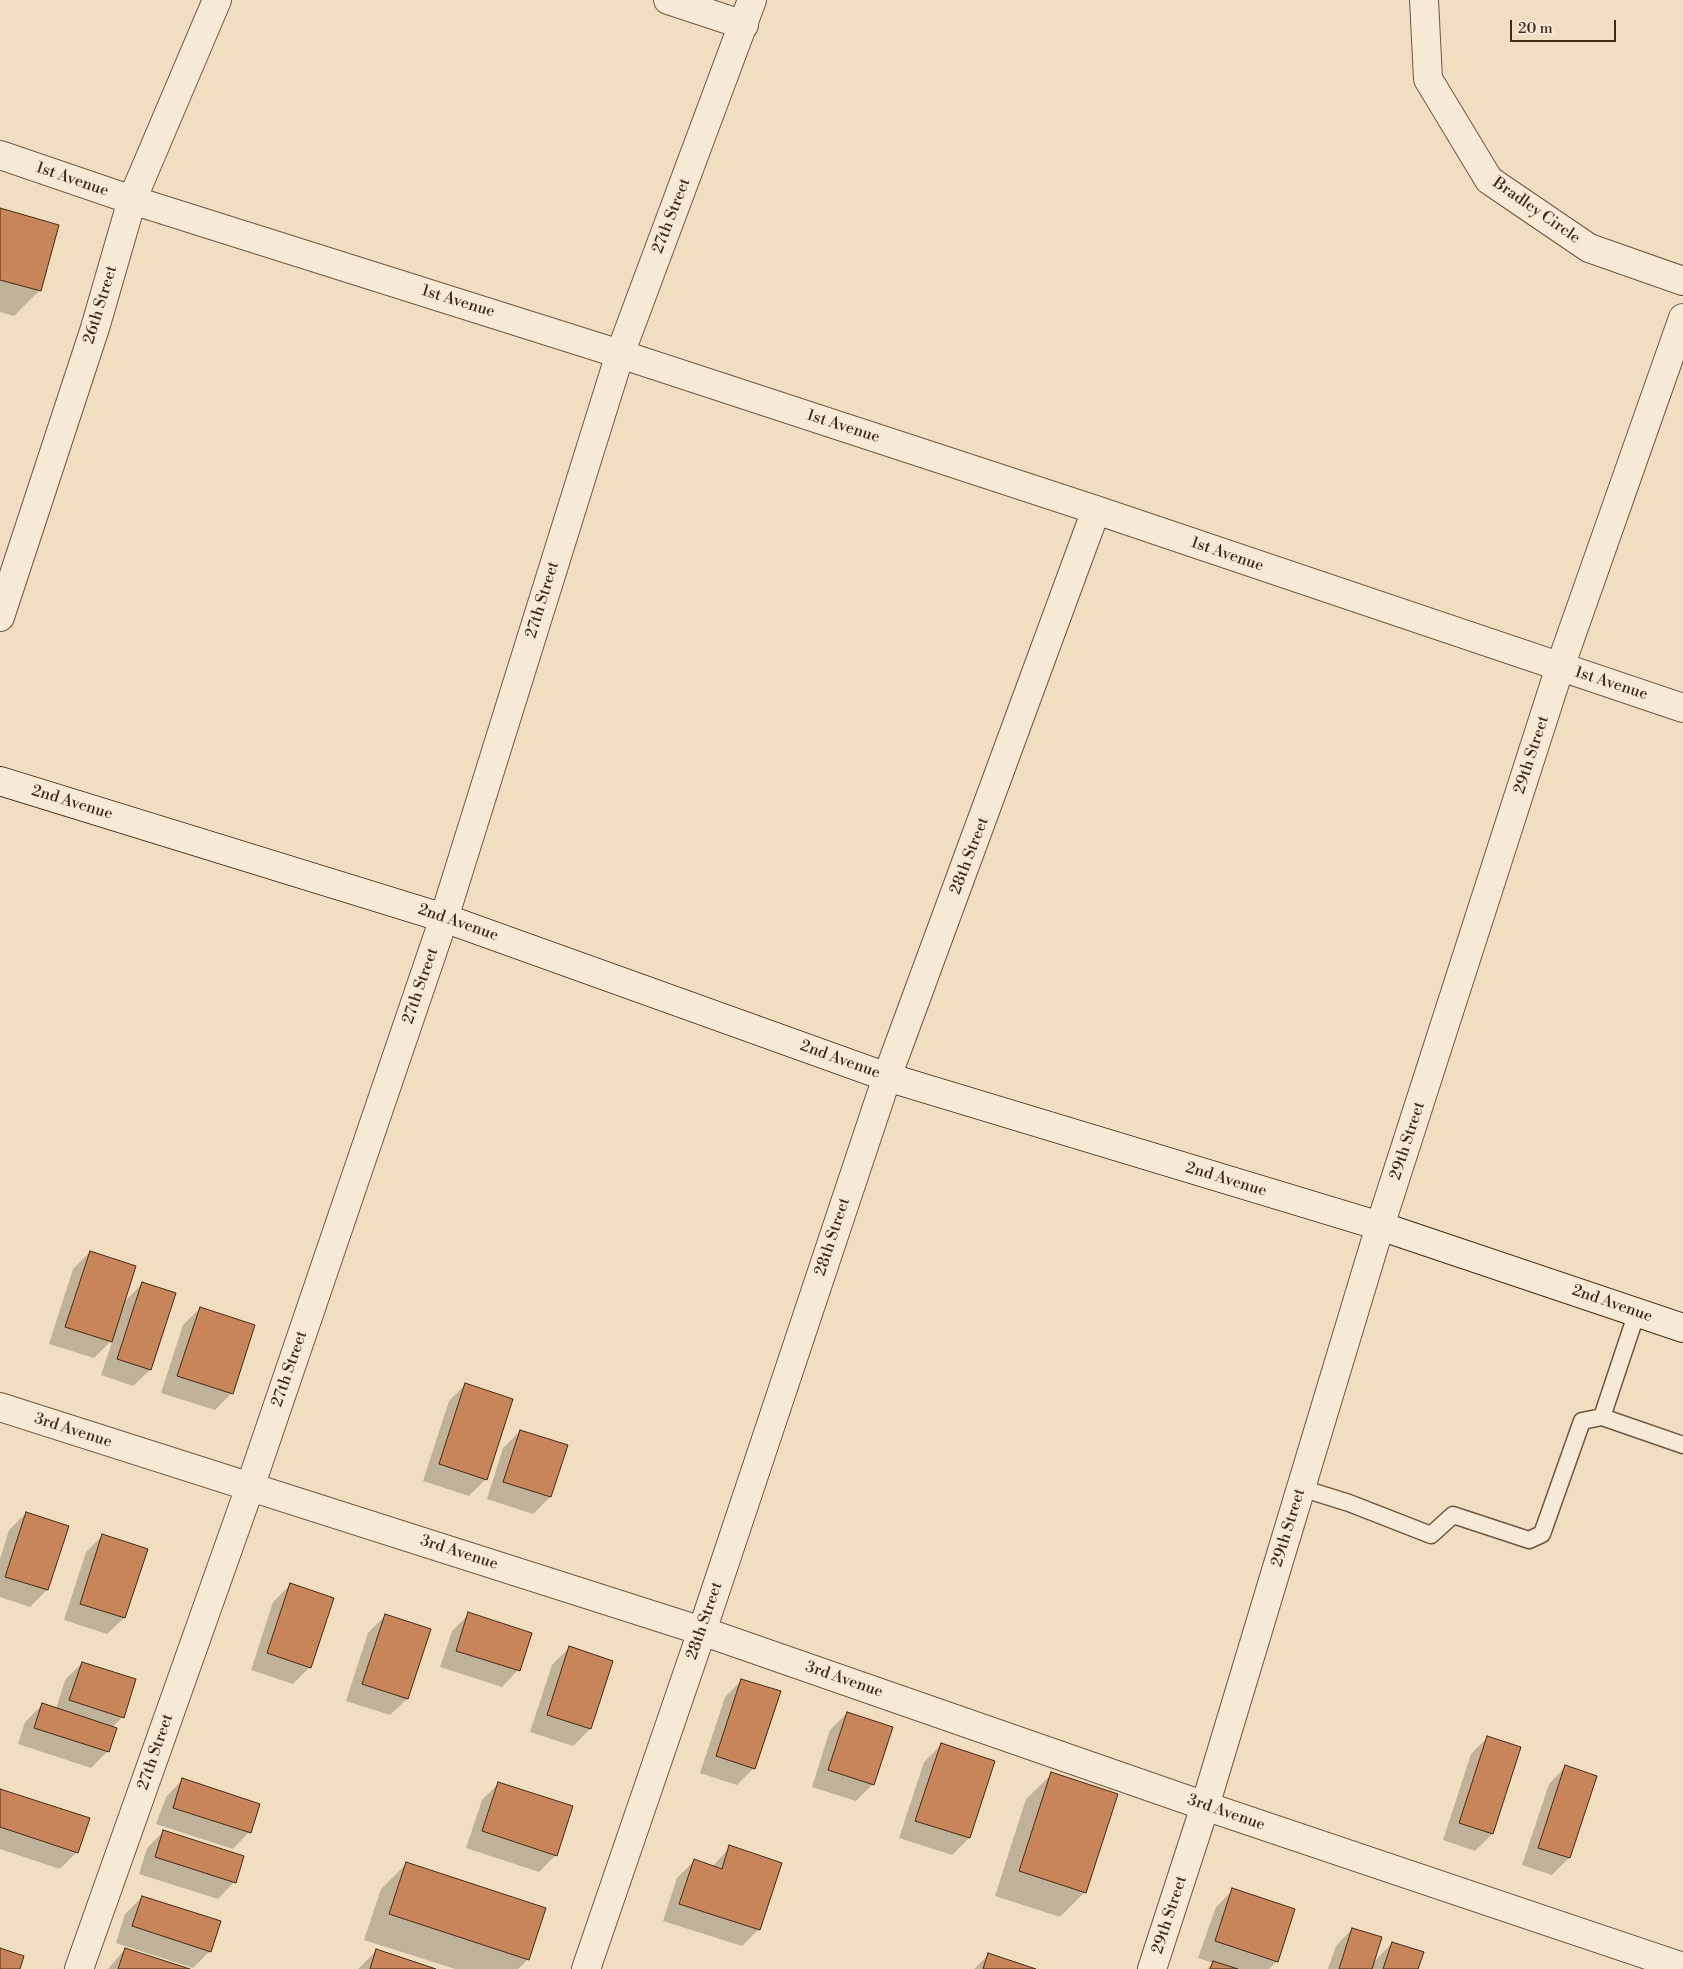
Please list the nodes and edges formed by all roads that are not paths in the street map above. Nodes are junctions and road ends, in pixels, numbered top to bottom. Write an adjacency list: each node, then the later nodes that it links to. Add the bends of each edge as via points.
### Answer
1 (217, 0): 6 (street, 26th Street)
2 (668, 0): 4 (street)
3 (1424, 0): 7 (street, Bradley Circle, via 1428,79 1489,180 1589,248)
4 (748, 12): 9 (street, 27th Street)
5 (0, 156): 6 (street, 1st Avenue)
6 (132, 200): 9 (street, 1st Avenue); 11 (street, 26th Street, via 95,328)
7 (1683, 281)
8 (1683, 318): 12 (street, 29th Street)
9 (620, 354): 10 (street, 1st Avenue); 15 (street, 27th Street)
10 (1096, 510): 12 (street, 1st Avenue); 16 (street, 28th Street)
11 (0, 617)
12 (1560, 667): 13 (street, 1st Avenue); 17 (street, 29th Street)
13 (1683, 708)
14 (0, 781): 15 (street, 2nd Avenue)
15 (444, 918): 16 (street, 2nd Avenue); 23 (street, 27th Street)
16 (887, 1077): 17 (street, 2nd Avenue); 25 (street, 28th Street)
17 (1380, 1226): 18 (street, 2nd Avenue); 24 (street, 29th Street)
18 (1636, 1312): 19 (street, 2nd Avenue); 21 (lane)
19 (1683, 1328)
20 (0, 1407): 23 (street, 3rd Avenue)
21 (1602, 1417): 22 (lane); 24 (lane, via 1582,1421 1542,1534 1529,1540 1453,1515 1431,1535)
22 (1683, 1445)
23 (250, 1487): 25 (street, 3rd Avenue); 28 (street, 27th Street)
24 (1301, 1488): 26 (street, 29th Street)
25 (702, 1631): 26 (street, 3rd Avenue); 29 (street, 28th Street)
26 (1205, 1806): 27 (street, 3rd Avenue); 30 (street, 29th Street)
27 (1683, 1967)
28 (79, 1969)
29 (586, 1969)
30 (1152, 1969)

